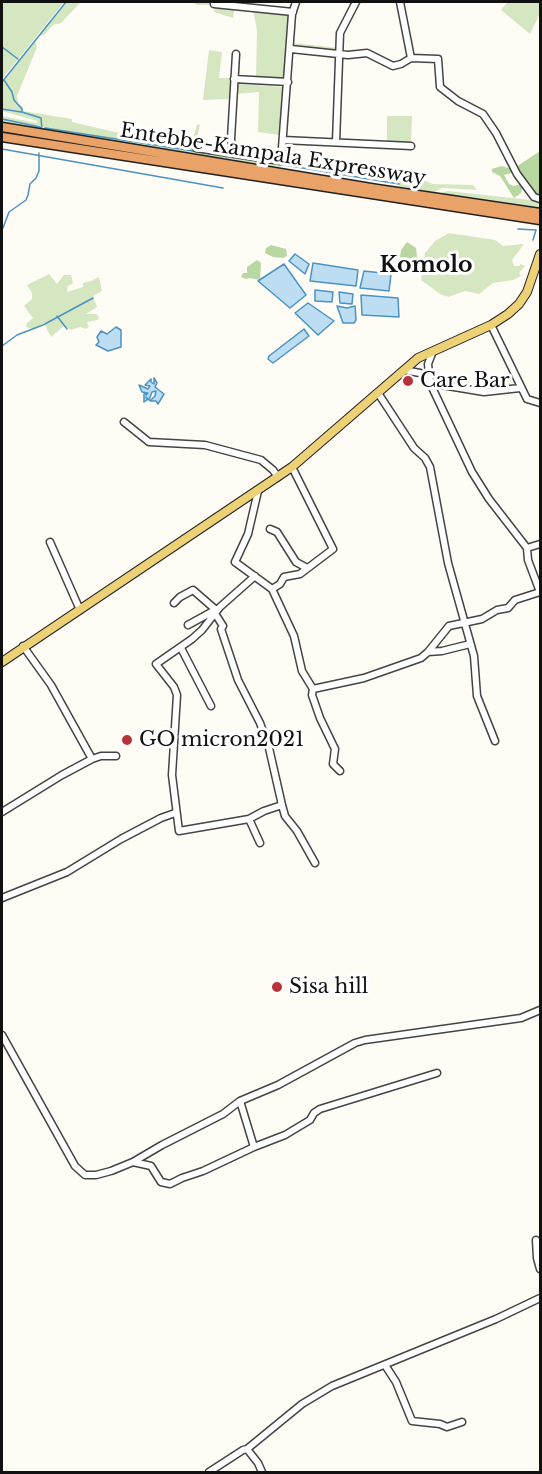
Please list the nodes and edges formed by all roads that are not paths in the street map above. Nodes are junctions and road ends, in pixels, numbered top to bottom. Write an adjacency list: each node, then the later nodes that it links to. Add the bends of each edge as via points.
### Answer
1 (296, 2): 5 (street)
2 (356, 2): 8 (street, via 341,29)
3 (400, 2): 9 (street)
4 (214, 4): 5 (street)
5 (293, 12): 6 (street)
6 (291, 49): 8 (street); 11 (street)
7 (236, 54): 10 (street)
8 (338, 54): 9 (street, via 369,53 393,66); 15 (street)
9 (411, 58): 19 (street, via 438,59 440,87 483,114 517,174 534,197)
10 (234, 80): 11 (street); 18 (street)
11 (288, 81): 14 (street)
12 (2, 127): 20 (highway, Entebbe-Kampala Expressway)
13 (2, 136): 21 (highway, Entebbe-Kampala Expressway)
14 (283, 140): 15 (street); 18 (street, via 280,162)
15 (336, 142): 16 (street)
16 (411, 146)
17 (196, 148): 18 (street)
18 (233, 154)
19 (540, 199)
20 (540, 213)
21 (540, 220)
22 (540, 254): 23 (main road, via 531,284 519,304)
23 (491, 325): 24 (main road); 27 (street)
24 (433, 351): 25 (main road); 26 (street, via 428,364)
25 (403, 370): 26 (street, via 420,373); 28 (main road)
26 (430, 383): 27 (street, via 488,392); 37 (street, via 472,472)
27 (520, 388): 29 (street, via 527,399)
28 (378, 393): 31 (main road); 45 (street, via 430,467 448,562)
29 (540, 403)
30 (124, 422): 32 (street, via 149,442 205,445 261,460)
31 (292, 468): 32 (main road); 38 (street, via 333,547)
32 (278, 477): 33 (main road)
33 (258, 491): 39 (street, via 248,534 235,560); 43 (main road)
34 (270, 529): 38 (street, via 283,539 296,562)
35 (50, 542): 43 (street)
36 (540, 544): 37 (street)
37 (527, 548): 41 (street)
38 (307, 568): 40 (street, via 300,574 284,577)
39 (255, 576): 40 (street); 44 (street)
40 (272, 589): 52 (street)
41 (540, 592): 45 (street, via 515,600 508,608 482,619)
42 (174, 603): 44 (street, via 193,590)
43 (80, 610): 48 (main road)
44 (217, 610): 46 (street); 49 (street); 58 (street, via 238,680 269,748)
45 (465, 622): 47 (street); 50 (street, via 447,627)
46 (188, 625)
47 (470, 644): 50 (street); 54 (street, via 477,696)
48 (23, 646): 51 (main road); 56 (street, via 51,685)
49 (181, 648): 53 (street); 60 (street, via 156,664 177,695 172,775)
50 (428, 652): 52 (street, via 404,665 364,678)
51 (2, 662)
52 (313, 689): 57 (street, via 320,718 335,749 333,764)
53 (211, 706)
54 (495, 741)
55 (116, 756): 56 (street)
56 (92, 759): 59 (street)
57 (340, 771)
58 (282, 805): 61 (street); 63 (street)
59 (2, 812)
60 (175, 813): 61 (street, via 179,831); 64 (street, via 121,839 67,872)
61 (249, 819): 62 (street)
62 (260, 843)
63 (315, 863)
64 (2, 898)
65 (540, 1010): 68 (street, via 521,1018 355,1043)
66 (2, 1035): 70 (street, via 75,1166 85,1174 96,1175)
67 (437, 1072): 69 (street, via 320,1109 285,1135)
68 (240, 1101): 69 (street); 70 (street)
69 (254, 1147): 70 (street, via 170,1184 161,1182 151,1166)
70 (133, 1162)
71 (536, 1240): 72 (street)
72 (540, 1269)
73 (540, 1292): 74 (street)
74 (538, 1299): 75 (street)
75 (385, 1365): 76 (street, via 412,1421 447,1427); 77 (street, via 312,1397)
76 (462, 1422)
77 (247, 1449): 78 (street); 79 (street)
78 (209, 1473)
79 (262, 1473)

